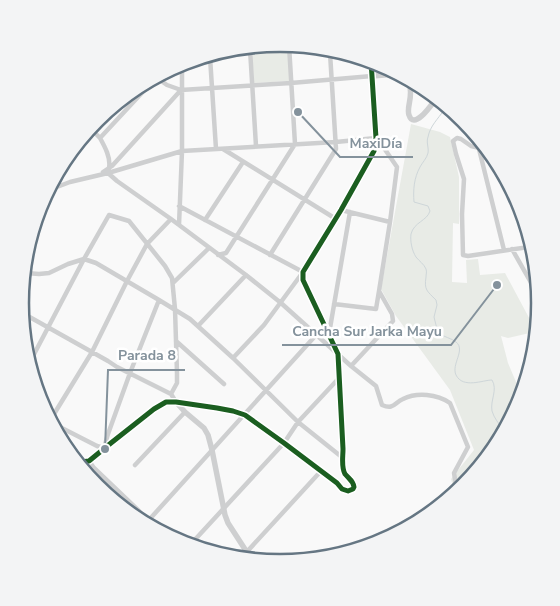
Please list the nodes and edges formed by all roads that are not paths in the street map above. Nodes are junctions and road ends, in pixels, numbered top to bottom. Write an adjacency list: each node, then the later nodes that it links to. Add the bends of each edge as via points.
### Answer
1 (289, 52): 11 (street)
2 (250, 54): 12 (street)
3 (330, 57): 9 (street)
4 (210, 61): 13 (street)
5 (371, 69): 8 (street)
6 (182, 72): 15 (street)
7 (385, 75): 8 (street)
8 (372, 76): 9 (street); 20 (street)
9 (332, 80): 11 (street); 21 (street)
10 (162, 81): 15 (street)
11 (291, 83): 12 (street); 22 (street)
12 (252, 86): 13 (street); 23 (street)
13 (212, 87): 15 (street); 25 (street)
14 (410, 88): 17 (street, via 410,118 424,116)
15 (181, 90): 26 (street); 29 (street)
16 (142, 93): 19 (street)
17 (433, 104)
18 (95, 133): 19 (street)
19 (100, 138): 29 (street, via 110,162)
20 (376, 138): 21 (street); 34 (street, via 374,152); 39 (street, via 397,168)
21 (336, 142): 22 (street); 32 (street, via 336,149)
22 (295, 144): 23 (street); 30 (street)
23 (256, 146): 25 (street)
24 (477, 148): 46 (street, via 461,139 453,140 464,179 462,252 465,256)
25 (218, 149): 26 (street); 28 (street)
26 (182, 151): 29 (street); 33 (street)
27 (482, 154): 46 (street)
28 (243, 162): 30 (street); 38 (street)
29 (109, 171): 31 (street); 36 (street, via 117,181)
30 (273, 180): 32 (street); 41 (street)
31 (57, 187)
32 (305, 200): 37 (street); 48 (street)
33 (179, 206): 38 (street); 40 (street)
34 (341, 210): 35 (street); 37 (street)
35 (350, 212): 39 (street); 59 (street)
36 (171, 219): 40 (street); 42 (street)
37 (336, 219): 50 (street)
38 (205, 220): 41 (street)
39 (390, 222): 56 (street)
40 (179, 225): 44 (street)
41 (237, 236): 47 (street, via 226,253); 48 (street)
42 (147, 244): 49 (street, via 129,222 110,215); 53 (street); 55 (street, via 170,272)
43 (525, 247): 45 (street)
44 (209, 248): 47 (street); 55 (street)
45 (512, 249): 46 (street); 54 (street)
46 (504, 250)
47 (218, 255): 52 (street)
48 (270, 255): 50 (street)
49 (84, 259): 51 (street, via 49,274); 53 (street); 63 (street)
50 (303, 272): 58 (street); 65 (street, via 303,280)
51 (31, 273)
52 (246, 275): 58 (street); 62 (street)
53 (127, 281): 57 (street); 67 (street)
54 (530, 281)
55 (173, 283): 60 (street)
56 (379, 291): 59 (street, via 376,309); 71 (street, via 393,321)
57 (159, 300): 60 (street); 72 (street)
58 (281, 303): 64 (street); 70 (street)
59 (334, 304): 65 (street)
60 (175, 309): 62 (street); 66 (street)
61 (29, 317): 63 (street)
62 (198, 326): 70 (street)
63 (49, 327): 67 (street); 68 (street)
64 (317, 334): 69 (street); 75 (street)
65 (329, 334): 69 (street)
66 (176, 341): 74 (street); 76 (street, via 177,383)
67 (92, 352): 72 (street); 79 (street)
68 (34, 354)
69 (338, 354): 71 (street); 73 (street)
70 (233, 358): 75 (street)
71 (351, 366): 91 (street, via 376,386 382,405 387,407 418,394 444,398 450,403 468,447 454,473)
72 (130, 373): 76 (street); 84 (street)
73 (340, 377): 81 (street); 86 (street)
74 (224, 384)
75 (266, 390): 80 (street); 81 (street)
76 (171, 394): 77 (street)
77 (176, 402): 78 (street); 80 (street); 84 (street, via 166,402 154,409)
78 (185, 412): 85 (street, via 204,428); 89 (street)
79 (55, 413)
80 (245, 415): 83 (street); 85 (street)
81 (298, 422): 83 (street); 86 (street)
82 (61, 428): 84 (street)
83 (284, 443): 90 (street); 92 (street)
84 (104, 448): 88 (street)
85 (212, 450): 92 (street); 94 (street)
86 (343, 458): 90 (street, via 344,473 354,484 351,491)
87 (85, 461): 88 (street)
88 (89, 461): 93 (street)
89 (135, 465)
90 (321, 471): 97 (street)
91 (456, 483)
92 (224, 509): 95 (street); 96 (street)
93 (138, 510)
94 (150, 519)
95 (195, 539)
96 (244, 551)
97 (249, 552)

